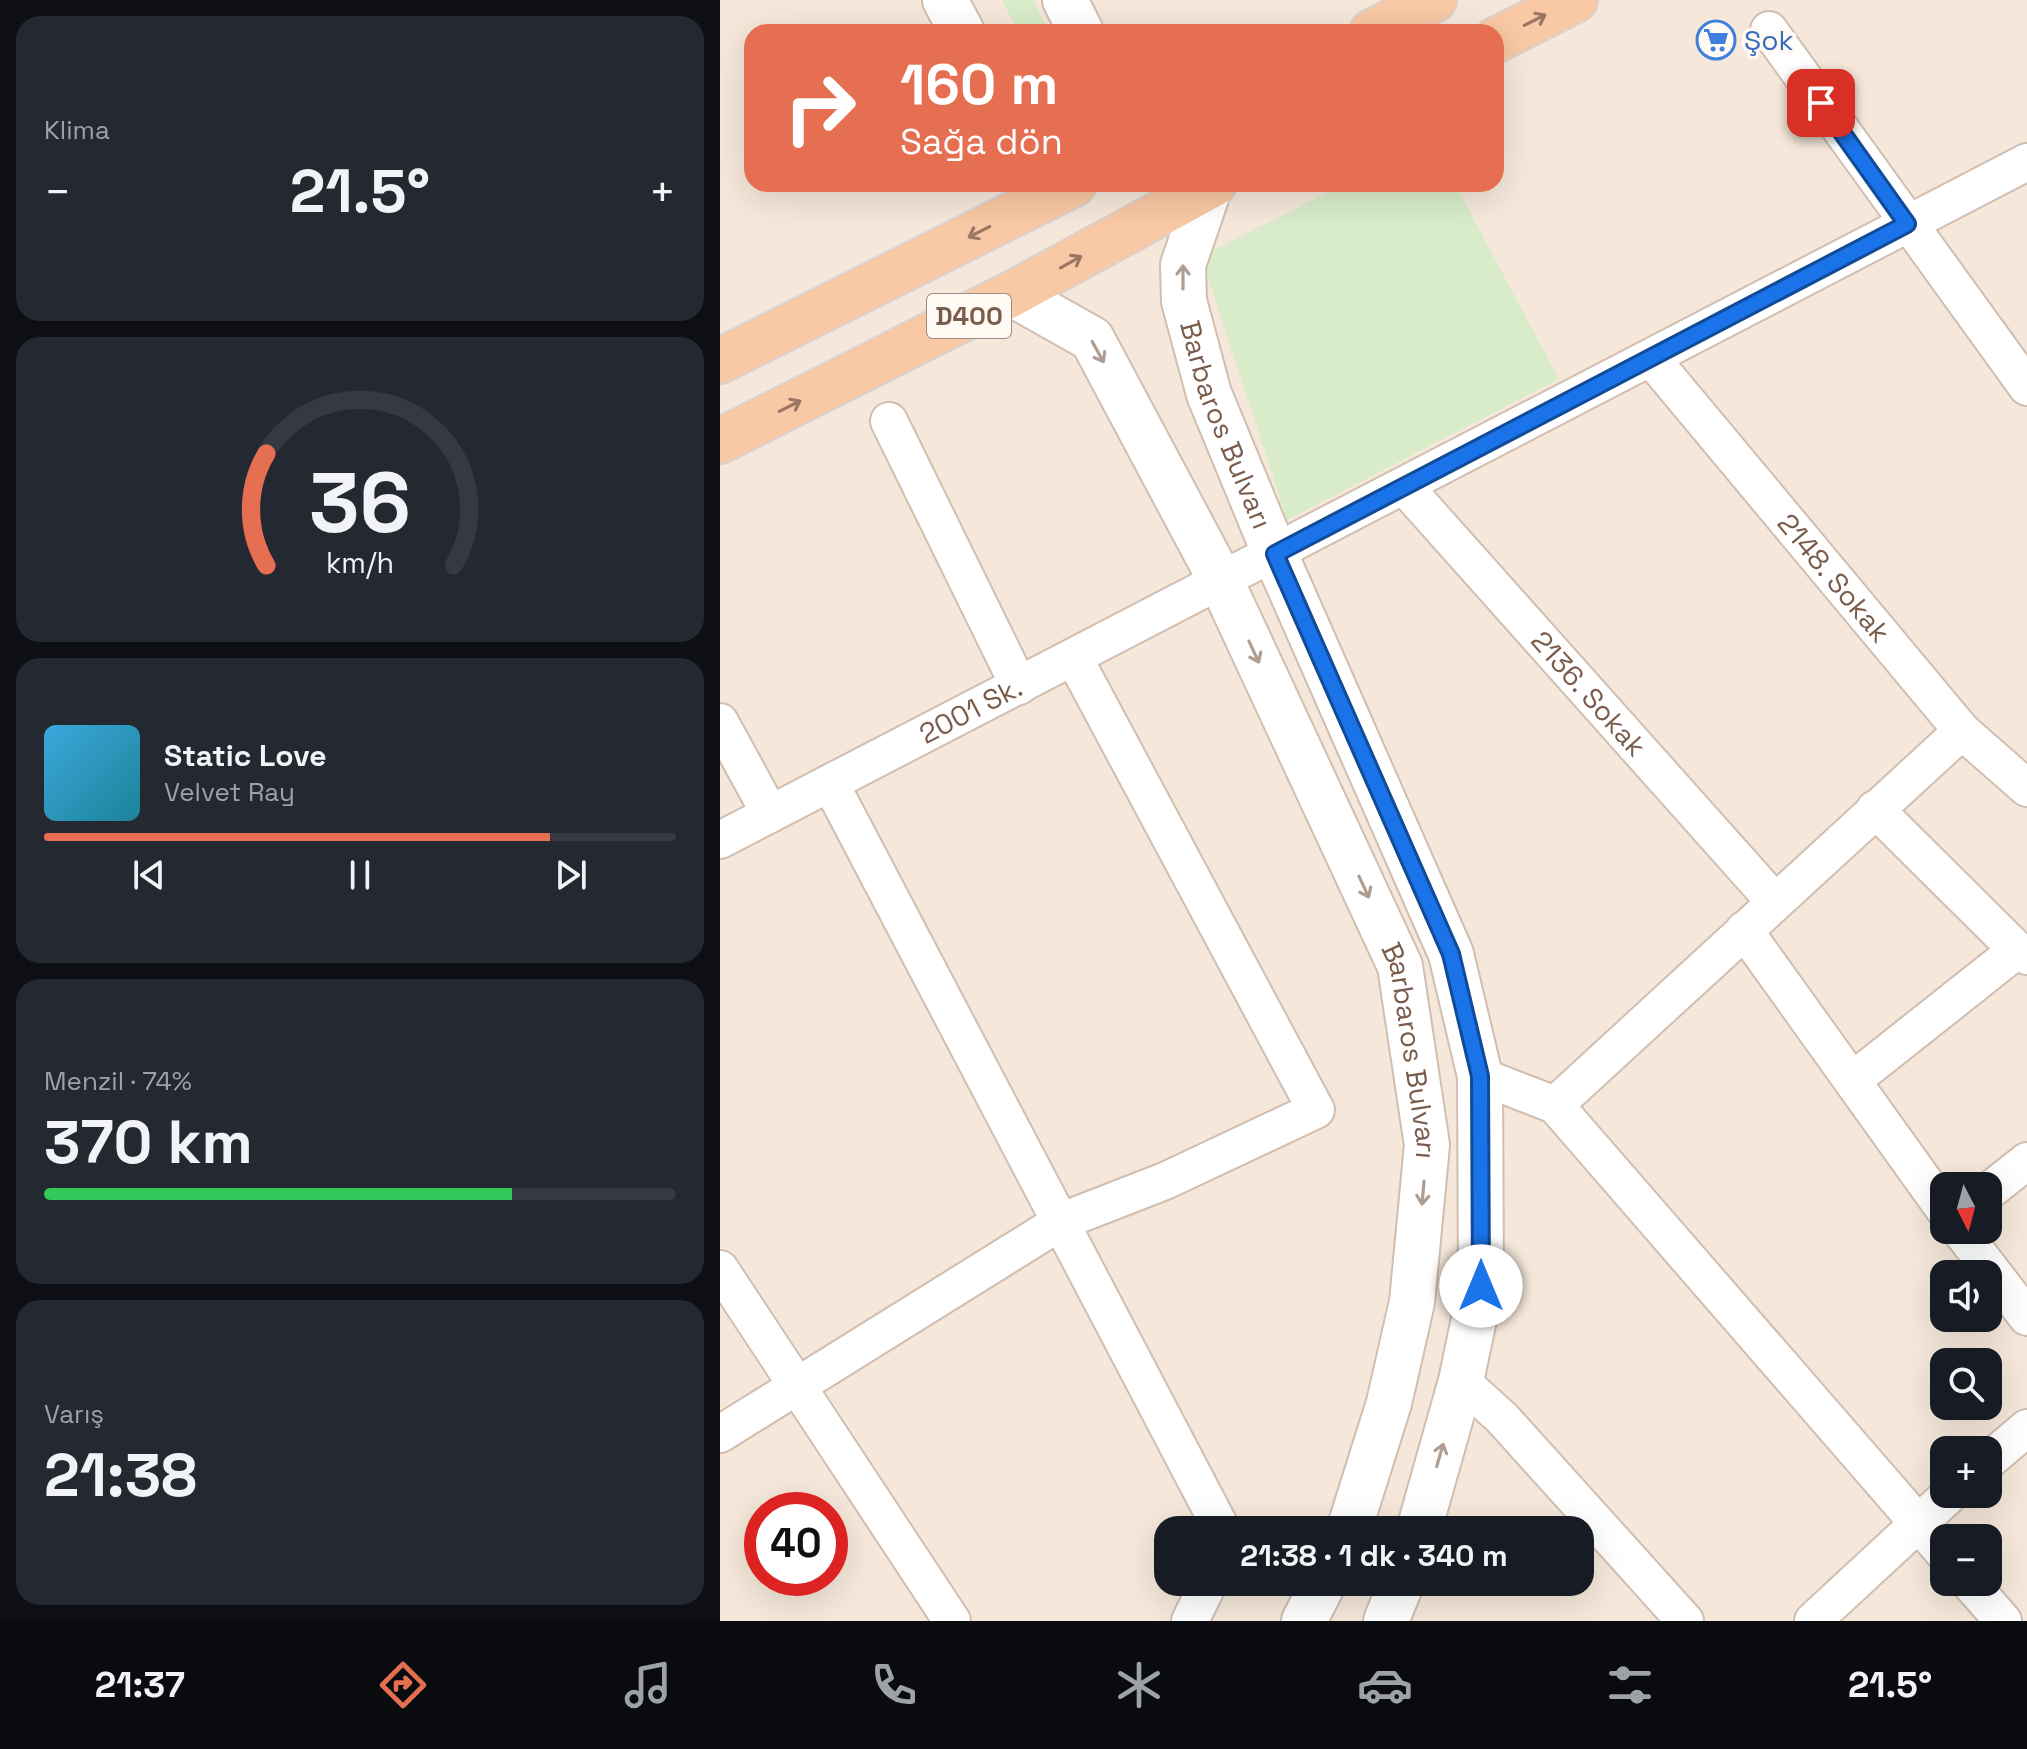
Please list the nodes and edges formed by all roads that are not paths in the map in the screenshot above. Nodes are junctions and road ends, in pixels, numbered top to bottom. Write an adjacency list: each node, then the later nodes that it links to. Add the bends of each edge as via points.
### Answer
1 (945, 0): 5 (street)
2 (1065, 0): 6 (street)
3 (1434, 0): 7 (highway)
4 (1575, 0): 9 (highway, one-way to 4)
5 (958, 24)
6 (1077, 24)
7 (1388, 24)
8 (1769, 30): 14 (street)
9 (1504, 36)
10 (2027, 162): 14 (street, 2001 Sk.)
11 (1047, 192): 17 (highway, D400, one-way to 17)
12 (1199, 192): 15 (highway, D400, one-way to 12)
13 (1209, 192): 22 (street, Barbaros Bulvarı, one-way to 13, via 1209,394 1184,301 1183,265)
14 (1907, 224): 16 (street, 2001 Sk.); 18 (street)
15 (1012, 294): 20 (highway, D400, one-way to 15); 23 (street, Barbaros Bulvarı, one-way to 23, via 1092,339)
16 (1651, 358): 21 (street, 2001 Sk.); 27 (street, 2148. Sokak)
17 (720, 361)
18 (2027, 387)
19 (889, 421): 25 (street)
20 (720, 441)
21 (1404, 486): 22 (street, 2001 Sk.); 33 (street, 2136. Sokak)
22 (1275, 554): 23 (street, 2001 Sk.); 36 (street, Barbaros Bulvarı, via 1451,954)
23 (1221, 581): 24 (street, 2001 Sk.); 51 (street, Barbaros Bulvarı, one-way to 51, via 1400,966 1427,1145 1412,1302 1389,1403)
24 (1074, 658): 25 (street, 2001 Sk.); 42 (street, via 1316,1110 1165,1181)
25 (1019, 686): 28 (street, 2001 Sk.)
26 (720, 722): 31 (street)
27 (1962, 731): 29 (street, 2148. Sokak); 30 (street)
28 (830, 783): 31 (street, 2001 Sk.); 42 (street)
29 (2027, 788)
30 (1875, 809): 33 (street); 35 (street)
31 (770, 814): 32 (street, 2001 Sk.)
32 (720, 840)
33 (1775, 902): 34 (street)
34 (1744, 930): 37 (street); 38 (street)
35 (2022, 953): 37 (street)
36 (1480, 1076): 38 (street); 46 (street, Barbaros Bulvarı, via 1481,1286)
37 (1853, 1080): 41 (street)
38 (1555, 1105): 53 (street)
39 (2027, 1161): 40 (street)
40 (2002, 1181)
41 (1930, 1189)
42 (1062, 1221): 47 (street); 50 (street)
43 (1971, 1244): 45 (street)
44 (720, 1269): 47 (street)
45 (2027, 1317)
46 (1461, 1381): 52 (street, Barbaros Bulvarı, one-way to 46); 63 (street, via 1502,1418)
47 (796, 1387): 48 (street); 59 (street)
48 (720, 1434)
49 (1934, 1508): 53 (street)
50 (1215, 1516)
51 (1353, 1516)
52 (1423, 1516)
53 (1917, 1522): 54 (street); 64 (street)
54 (1930, 1537)
55 (1202, 1596): 60 (street)
56 (1317, 1596): 61 (street)
57 (1396, 1596): 62 (street)
58 (1981, 1596): 65 (street)
59 (952, 1621)
60 (1190, 1621)
61 (1304, 1621)
62 (1386, 1621)
63 (1685, 1621)
64 (1813, 1621)
65 (2003, 1621)

